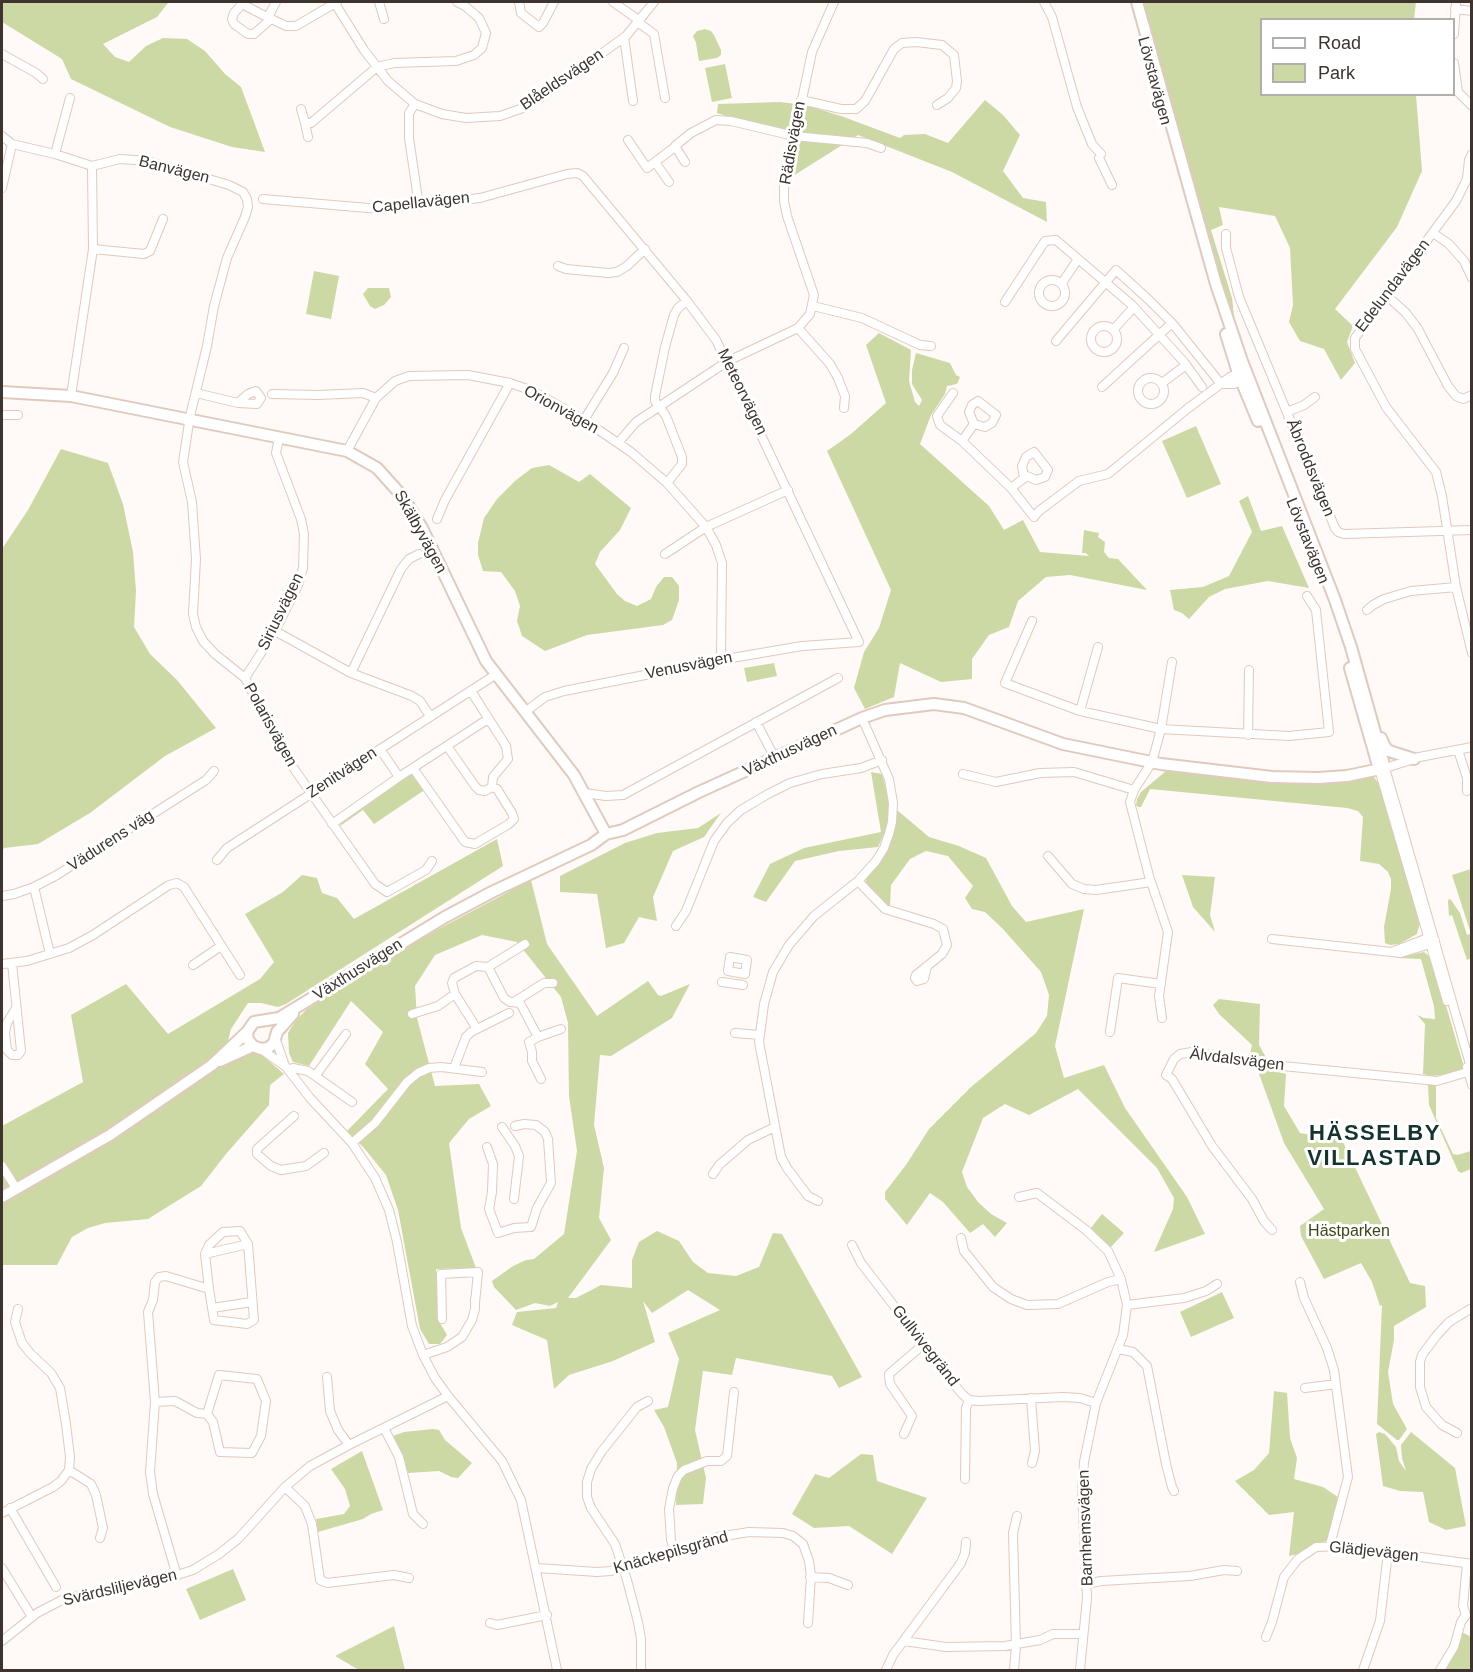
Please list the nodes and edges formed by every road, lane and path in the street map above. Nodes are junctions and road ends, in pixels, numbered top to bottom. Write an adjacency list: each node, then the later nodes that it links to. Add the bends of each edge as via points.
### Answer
1 (276, 2): 15 (street)
2 (336, 2): 15 (street, via 296,26); 20 (street, Blåeldsvägen)
3 (379, 2): 16 (street)
4 (457, 2): 20 (street, via 473,12 485,27 485,42 478,51 463,60)
5 (519, 2): 6 (street, via 521,13 539,27)
6 (554, 2)
7 (654, 2): 17 (street, Blåeldsvägen)
8 (834, 2): 25 (street, Rädisvägen, via 812,52)
9 (1044, 2): 46 (street, via 1052,17 1077,107)
10 (1135, 2): 75 (street, Lövstavägen, via 1187,202)
11 (242, 3): 15 (street); 15 (street, via 232,19 248,34 254,34)
12 (617, 3): 17 (street)
13 (1455, 5): 14 (street)
14 (1472, 11)
15 (270, 18)
16 (384, 20)
17 (639, 22): 18 (street, Blåeldsvägen); 24 (street, via 654,34)
18 (624, 37): 26 (street, Blåeldsvägen); 27 (street, Blåeldsvägen, via 541,97 500,116 466,118)
19 (2, 54): 22 (street)
20 (377, 67): 27 (street, Blåeldsvägen); 31 (street, via 311,123)
21 (1455, 70): 29 (street, via 1458,92)
22 (43, 79)
23 (70, 98): 39 (street)
24 (665, 98)
25 (801, 100): 28 (street, via 856,109 865,101 894,49 902,43 916,42 942,45 954,55 956,88); 33 (street, Rädisvägen)
26 (633, 101)
27 (415, 104): 50 (street, via 409,113 409,138)
28 (937, 105)
29 (1472, 105)
30 (301, 108): 31 (street)
31 (305, 123): 34 (street)
32 (2, 136): 36 (street)
33 (794, 136): 37 (street, via 716,120); 38 (street, via 867,142); 64 (street, Rädisvägen, via 784,201 811,284)
34 (308, 137)
35 (628, 140): 41 (street, via 648,168)
36 (12, 144): 39 (street); 47 (street)
37 (675, 147): 41 (street); 42 (street)
38 (881, 148)
39 (55, 154): 43 (street)
40 (1472, 154): 53 (street, Edelundavägen, via 1467,179)
41 (655, 162): 45 (street)
42 (686, 162)
43 (92, 166): 48 (street, Banvägen, via 120,159 148,161); 54 (street)
44 (577, 173): 50 (street, Capellavägen, via 480,198); 55 (street, Meteorvägen, via 591,184)
45 (669, 182)
46 (1112, 185)
47 (2, 188)
48 (243, 192): 82 (street, Polarisvägen, via 248,207 227,258)
49 (262, 199): 50 (street, Capellavägen, via 380,210)
50 (419, 206)
51 (163, 219): 54 (street, via 150,251 144,254)
52 (1226, 234): 92 (street, Åbroddsvägen, via 1239,297)
53 (1433, 234): 58 (street, via 1449,244); 61 (street, Edelundavägen)
54 (93, 249): 86 (street)
55 (645, 249): 57 (street, via 617,272); 62 (street, Meteorvägen)
56 (1078, 259): 59 (street); 60 (street); 63 (street, via 1056,240 1045,242)
57 (558, 266)
58 (1472, 278)
59 (1105, 281): 65 (street); 66 (street, via 1116,270); 70 (street)
60 (1062, 283)
61 (1386, 295): 85 (street, via 1418,329 1456,396 1462,399); 109 (street, Edelundavägen, via 1355,338 1355,349 1386,407 1436,472)
62 (687, 301): 73 (street, Meteorvägen); 90 (street, via 674,315 665,347 655,396)
63 (1005, 302)
64 (813, 306): 67 (street); 71 (street, via 862,318 920,345)
65 (1134, 307): 68 (street); 69 (street)
66 (1172, 323): 69 (street); 78 (street)
67 (798, 328): 73 (street); 91 (street, via 830,364 845,396)
68 (1113, 330)
69 (1159, 334): 74 (street); 79 (street)
70 (1056, 341)
71 (932, 346)
72 (624, 348): 95 (street)
73 (728, 361): 90 (street); 105 (street, Meteorvägen)
74 (1186, 364): 76 (street); 80 (street)
75 (1243, 376): 78 (street); 134 (street, Lövstavägen, via 1325,584)
76 (1162, 382)
77 (510, 383): 88 (street, Orionvägen, via 468,375 409,376 395,381); 95 (street, Orionvägen, via 533,391); 106 (street)
78 (1221, 384): 104 (street, via 1108,474 1079,481 1034,517)
79 (1102, 387)
80 (1202, 387)
81 (2, 392): 86 (street, Skälbyvägen)
82 (196, 393): 89 (street); 96 (street, Polarisvägen)
83 (953, 393): 99 (street, via 937,416 940,425)
84 (272, 394): 88 (street, via 363,393)
85 (1472, 395)
86 (71, 396): 96 (street, Skälbyvägen)
87 (1315, 397): 92 (street, Åbroddsvägen)
88 (376, 398): 101 (street, Orionvägen)
89 (238, 403)
90 (659, 407): 100 (street, via 636,422); 103 (street, via 682,457 682,464)
91 (844, 408)
92 (1287, 412): 109 (street, Åbroddsvägen, via 1338,532)
93 (2, 415): 94 (street)
94 (18, 415)
95 (584, 420): 100 (street, Orionvägen)
96 (189, 421): 98 (street, Skälbyvägen); 125 (street, Polarisvägen, via 183,462 194,527 193,614 203,641)
97 (974, 424): 99 (street)
98 (279, 438): 101 (street, Skälbyvägen); 116 (street, Siriusvägen, via 276,453 304,534 301,577)
99 (962, 441): 104 (street)
100 (618, 443): 103 (street, Orionvägen)
101 (347, 451): 124 (street, Skälbyvägen, via 377,468 403,497)
102 (1024, 477): 104 (street)
103 (667, 483): 107 (street, Orionvägen)
104 (1011, 488)
105 (788, 490): 107 (street); 117 (street, Meteorvägen)
106 (436, 519)
107 (706, 527): 111 (street); 120 (street, Orionvägen, via 722,563)
108 (1472, 530): 109 (street, Åbroddsvägen)
109 (1447, 531): 112 (street, Edelundavägen)
110 (418, 554): 123 (street, via 401,569)
111 (665, 555)
112 (1456, 587): 114 (street, via 1412,591 1384,599); 119 (street, Edelundavägen)
113 (1307, 596): 136 (street, via 1316,610 1329,732)
114 (1367, 610)
115 (1032, 621): 128 (street, via 1005,683)
116 (275, 631): 123 (street); 125 (street, Siriusvägen)
117 (859, 642): 120 (street, Venusvägen)
118 (1098, 647): 128 (street)
119 (1472, 653)
120 (721, 659): 129 (street, Venusvägen, via 564,691 545,697)
121 (1172, 662): 135 (street)
122 (1249, 670): 136 (street)
123 (351, 673): 130 (street, via 412,696)
124 (495, 675): 127 (street, Zenitvägen); 129 (street, Skälbyvägen)
125 (245, 678): 155 (street, Polarisvägen, via 290,763)
126 (838, 678): 133 (street)
127 (471, 691): 130 (street, Zenitvägen); 131 (street)
128 (1080, 711): 135 (street)
129 (525, 712): 156 (street, Skälbyvägen)
130 (430, 716): 139 (street, Zenitvägen)
131 (488, 718): 137 (street); 152 (street, via 507,746 508,759 493,777)
132 (862, 718): 141 (street, Växthusvägen); 143 (street); 144 (street, Växthusvägen, via 905,706 964,708 1063,744)
133 (756, 722): 141 (street); 156 (street, via 623,795)
134 (1370, 726): 142 (street, via 1389,751); 145 (street, Lövstavägen); 147 (street, via 1364,728 1370,757)
135 (1161, 729): 136 (street); 144 (street)
136 (1248, 735)
137 (447, 746): 146 (street); 152 (street, via 474,786 485,791)
138 (1472, 747): 140 (street)
139 (380, 749): 150 (street); 155 (street, Zenitvägen)
140 (1458, 750): 142 (street); 154 (street)
141 (775, 758): 158 (street, Växthusvägen, via 623,830)
142 (1414, 759): 145 (street)
143 (882, 760): 162 (street, via 893,803 892,822 884,848); 166 (street, via 790,783 735,815 714,842)
144 (1152, 762): 151 (street, Växthusvägen, via 1272,777); 153 (street)
145 (1381, 766): 147 (street, Växthusvägen); 151 (street, Växthusvägen); 168 (street, Lövstavägen)
146 (412, 768): 150 (street); 152 (street, via 470,844 514,819)
147 (1357, 769): 151 (street, Växthusvägen)
148 (214, 771): 164 (street, Vädurens väg, via 206,780)
149 (963, 774): 153 (street, via 996,782 1040,773 1074,772)
150 (399, 777): 157 (street)
151 (1328, 777)
152 (492, 787)
153 (1134, 790): 163 (street, via 1131,810)
154 (1467, 790)
155 (311, 793): 157 (street, Polarisvägen); 160 (street, Zenitvägen, via 226,848)
156 (585, 793): 158 (street, Skälbyvägen)
157 (332, 824): 161 (street, Polarisvägen, via 375,884 387,892 426,870)
158 (606, 834): 184 (street, Växthusvägen, via 445,917)
159 (1048, 856): 163 (street, via 1072,884 1084,889)
160 (217, 860)
161 (432, 861)
162 (858, 881): 175 (street, via 885,909 943,929 947,945); 196 (street, via 814,916 789,945 774,972)
163 (1151, 882): 180 (street, via 1168,932)
164 (34, 887): 165 (street, Vädurens väg); 171 (street)
165 (2, 896)
166 (676, 926)
167 (1272, 939): 168 (street, via 1401,953)
168 (1431, 941): 203 (street, Lövstavägen)
169 (525, 944): 176 (street)
170 (221, 946): 171 (street, via 184,887 177,883 93,935); 174 (street); 177 (street)
171 (50, 954): 172 (street)
172 (12, 963): 173 (street); 185 (street)
173 (2, 964)
174 (193, 965)
175 (927, 966)
176 (488, 967): 182 (street, via 476,966 454,978); 183 (street, via 504,998)
177 (240, 975)
178 (722, 982): 181 (street)
179 (553, 983): 183 (street, via 544,983)
180 (1161, 984): 188 (street); 193 (street, via 1118,978)
181 (743, 985)
182 (455, 994): 187 (street, via 438,1006); 190 (street)
183 (514, 1002): 198 (street, via 520,1003)
184 (299, 1007): 189 (street, Växthusvägen); 197 (street, Växthusvägen)
185 (16, 1008): 185 (street, via 4,1033 12,1055 21,1051)
186 (509, 1013): 202 (street, via 466,1037)
187 (412, 1014)
188 (1162, 1018)
189 (268, 1021): 192 (street, Växthusvägen, via 254,1022); 197 (street)
190 (474, 1024)
191 (561, 1029): 198 (street)
192 (247, 1032): 199 (street, via 248,1040); 200 (street, Växthusvägen)
193 (1110, 1032)
194 (735, 1033): 196 (street)
195 (346, 1034): 205 (street)
196 (760, 1035): 212 (street)
197 (276, 1036): 199 (street, Växthusvägen, via 268,1048); 201 (street)
198 (538, 1037): 206 (street, via 529,1042 532,1061)
199 (257, 1048): 200 (street, Växthusvägen); 201 (street)
200 (212, 1065): 218 (street, Växthusvägen, via 110,1136)
201 (287, 1068): 205 (street, via 303,1068); 213 (street)
202 (454, 1068): 204 (street); 213 (street, via 429,1068 414,1075 375,1123)
203 (1470, 1071): 207 (street, Lövstavägen); 223 (street, Älvdalsvägen, via 1437,1081 1262,1064 1192,1052 1180,1054 1166,1076 1172,1079 1212,1146)
204 (482, 1072)
205 (316, 1075): 208 (street)
206 (541, 1079)
207 (1472, 1084)
208 (352, 1102)
209 (294, 1116): 215 (street, via 256,1154 281,1170 306,1166)
210 (515, 1126): 214 (street, via 536,1125 548,1139 551,1183 531,1227 498,1233 489,1209 493,1164)
211 (502, 1127): 221 (street, via 519,1156)
212 (776, 1127): 217 (street, via 748,1140); 222 (street, via 787,1168 808,1196)
213 (352, 1143): 240 (street, via 375,1178 389,1210 412,1326)
214 (487, 1147)
215 (324, 1153)
216 (2, 1166): 218 (street)
217 (713, 1174)
218 (16, 1188): 219 (street, Växthusvägen)
219 (2, 1197)
220 (1018, 1197): 228 (street, via 1030,1193 1042,1196 1091,1234 1108,1251)
221 (514, 1199)
222 (818, 1201)
223 (1272, 1230)
224 (961, 1238): 228 (street, via 964,1251 993,1287 1027,1305 1058,1304)
225 (248, 1245): 227 (street); 227 (street, via 240,1231 223,1232 209,1245); 232 (street)
226 (852, 1245): 238 (street, Gullvivegränd, via 861,1263)
227 (206, 1254): 231 (street)
228 (1121, 1279): 233 (street)
229 (1300, 1282): 242 (street, via 1327,1348)
230 (1217, 1284): 233 (street, via 1184,1298)
231 (209, 1289): 234 (street); 249 (street, via 166,1276 154,1282 148,1312)
232 (252, 1302): 234 (street); 234 (street, via 254,1320 246,1324 214,1320)
233 (1127, 1305): 239 (street, Barnhemsvägen)
234 (212, 1308)
235 (1472, 1308): 253 (street, via 1449,1322 1420,1362 1420,1387 1426,1407 1448,1430)
236 (18, 1309): 257 (street, via 15,1322 22,1343 60,1388)
237 (442, 1319): 240 (street, via 441,1274 478,1272 472,1320 462,1337)
238 (924, 1344): 247 (street, Gullvivegränd); 254 (street, via 893,1369 888,1378 912,1416)
239 (1118, 1349): 250 (street, Barnhemsvägen); 260 (street, via 1133,1352 1147,1366)
240 (423, 1355): 245 (street)
241 (327, 1377): 255 (street, via 330,1411)
242 (1336, 1384): 243 (street); 267 (street, via 1348,1477)
243 (1305, 1388)
244 (734, 1392): 268 (street, via 727,1456 684,1470 673,1488 669,1509)
245 (448, 1396): 252 (street, Svärdsliljevägen); 273 (street, via 502,1461 521,1500)
246 (1031, 1398): 247 (street, Gullvivegränd); 250 (street, Gullvivegränd, via 1063,1396); 256 (street, via 1035,1451)
247 (969, 1400): 258 (street)
248 (648, 1401): 271 (street, via 637,1407 607,1444 587,1482 591,1508 615,1544)
249 (156, 1402): 251 (street, via 175,1401); 275 (street, via 150,1472)
250 (1096, 1403): 278 (street, Barnhemsvägen, via 1084,1462)
251 (207, 1414): 251 (street, via 213,1422 220,1452 252,1453 261,1437 266,1401 257,1379 219,1375)
252 (384, 1428): 255 (street, Svärdsliljevägen); 264 (street, via 399,1457 413,1514)
253 (1457, 1433)
254 (904, 1434)
255 (349, 1445): 259 (street, Svärdsliljevägen, via 310,1467)
256 (1032, 1463)
257 (69, 1470): 261 (street, via 61,1481); 265 (street, via 94,1489 103,1528)
258 (965, 1479)
259 (285, 1487): 275 (street, Svärdsliljevägen, via 238,1539 207,1562); 277 (street, via 305,1506 312,1524 320,1580 327,1583 394,1575)
260 (1174, 1491)
261 (10, 1508): 262 (street); 280 (street)
262 (2, 1513)
263 (1017, 1516): 289 (street, via 1013,1533)
264 (423, 1524)
265 (100, 1538)
266 (966, 1542): 288 (street, via 961,1563)
267 (1330, 1545): 269 (street, Glädjevägen); 286 (street, Glädjevägen, via 1307,1551 1291,1566)
268 (675, 1552): 271 (street, Knäckepilsgränd); 276 (street, Knäckepilsgränd, via 718,1537 749,1532 783,1533 802,1544)
269 (1388, 1552): 270 (street, Glädjevägen); 295 (street, via 1380,1621)
270 (1469, 1564): 296 (street, Glädjevägen, via 1463,1606 1466,1616)
271 (622, 1567): 273 (street, Knäckepilsgränd, via 597,1572); 291 (street, via 638,1623)
272 (2, 1568): 282 (street)
273 (537, 1568): 281 (street)
274 (1237, 1571): 278 (street)
275 (177, 1576): 282 (street, Svärdsliljevägen, via 64,1599)
276 (810, 1577): 279 (street); 284 (street, Knäckepilsgränd)
277 (409, 1578)
278 (1087, 1584): 285 (street, Barnhemsvägen)
279 (848, 1585)
280 (56, 1587)
281 (547, 1615): 283 (street); 290 (street)
282 (32, 1617): 287 (street, Svärdsliljevägen)
283 (490, 1623)
284 (808, 1623)
285 (1083, 1634): 289 (street, via 1053,1634); 294 (street, Barnhemsvägen)
286 (1266, 1637)
287 (2, 1641)
288 (904, 1641): 289 (street, via 946,1647); 292 (street)
289 (1016, 1646): 293 (street)
290 (557, 1671)
291 (641, 1671)
292 (886, 1671)
293 (1014, 1671)
294 (1080, 1671)
295 (1363, 1671)
296 (1440, 1671)

